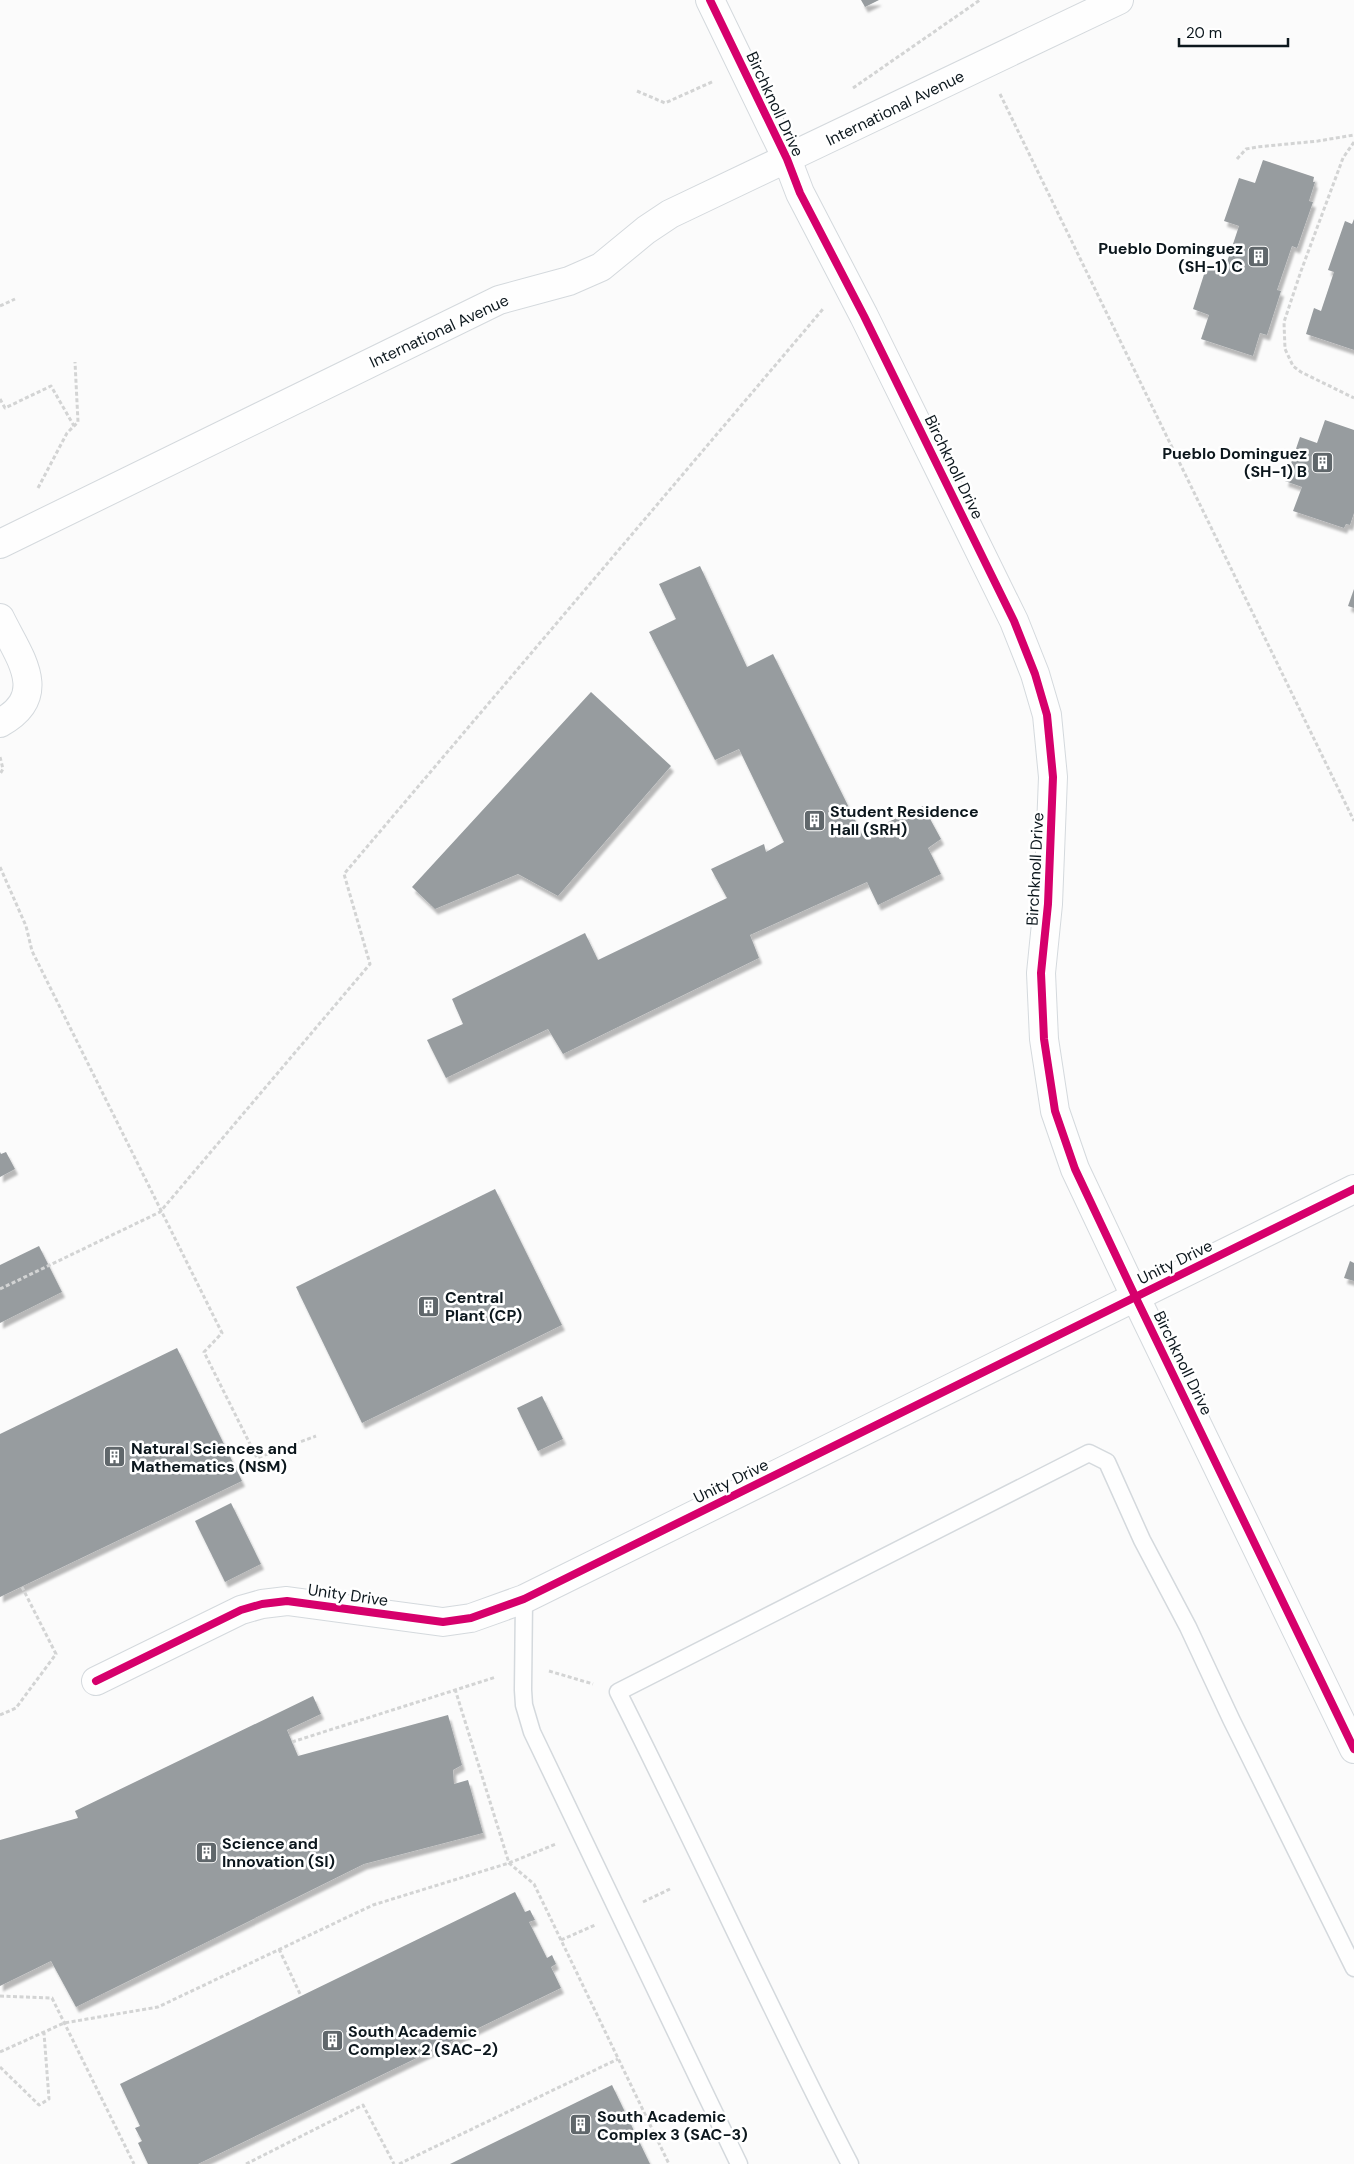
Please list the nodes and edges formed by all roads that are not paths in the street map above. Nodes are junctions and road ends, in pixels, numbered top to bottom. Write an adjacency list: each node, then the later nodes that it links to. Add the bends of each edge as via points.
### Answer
1 (710, 0): 3 (street, Birchknoll Drive)
2 (1119, 0): 3 (street, International Avenue)
3 (787, 159): 4 (street, International Avenue, via 670,214 601,267 569,281 499,300); 8 (street, Birchknoll Drive, via 800,193 1014,621 1035,674 1045,707 1054,777 1041,973 1044,1039 1052,1093 1075,1169)
4 (0, 544)
5 (0, 618): 6 (street, via 26,670 28,685 21,709)
6 (0, 723)
7 (1354, 1189): 8 (street, Unity Drive)
8 (1135, 1296): 9 (street, Unity Drive); 11 (street, Birchknoll Drive)
9 (524, 1599): 10 (street, Unity Drive, via 471,1618 443,1622 287,1601 262,1604 241,1610); 13 (lane, via 524,1705 532,1732)
10 (96, 1681)
11 (1354, 1749)
12 (1354, 1968): 14 (lane, via 1188,1627 1142,1540 1107,1462 1089,1453 618,1692 742,1950)
13 (739, 2164)
14 (850, 2164)

